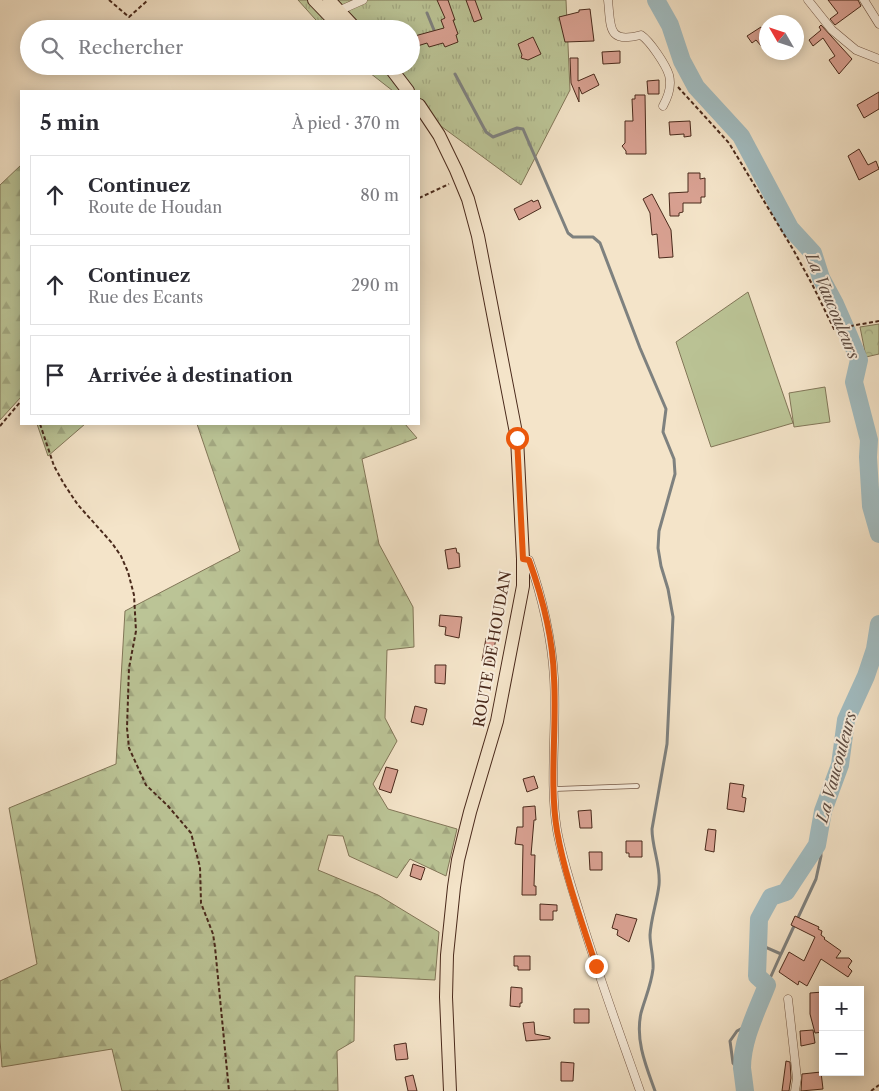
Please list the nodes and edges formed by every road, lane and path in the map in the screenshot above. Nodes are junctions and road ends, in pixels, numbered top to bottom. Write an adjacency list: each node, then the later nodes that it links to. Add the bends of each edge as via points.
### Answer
1 (109, 0): 2 (path, via 129,16)
2 (148, 0)
3 (314, 0): 9 (main road)
4 (329, 0): 9 (main road)
5 (363, 0): 9 (street)
6 (608, 0): 16 (street, via 611,29 616,36 626,39 641,35 647,39)
7 (808, 0): 13 (street, via 832,30 856,50)
8 (864, 0): 12 (street)
9 (334, 13): 10 (main road); 11 (main road)
10 (338, 20)
11 (344, 20)
12 (879, 24)
13 (879, 59)
14 (391, 75): 17 (main road)
15 (395, 75): 17 (main road)
16 (669, 75): 19 (street, via 669,95); 23 (path, via 729,143 798,258 834,329)
17 (399, 81): 18 (main road)
18 (407, 90)
19 (663, 106)
20 (420, 107): 21 (main road, ROUTE DE HOUDAN, via 439,135)
21 (460, 179): 22 (path); 27 (main road, ROUTE DE HOUDAN, via 478,236 517,438)
22 (420, 198)
23 (879, 321)
24 (20, 402): 26 (path)
25 (40, 425): 32 (path, via 54,466 64,484 112,543 128,572 134,595 136,630 129,668 129,748 146,785 191,833 200,867 201,903 215,947)
26 (0, 426)
27 (523, 559): 29 (street, via 529,560 534,574 554,677); 33 (main road, ROUTE DE HOUDAN, via 523,586 497,721 468,820 454,887 446,988)
28 (637, 786): 29 (lane)
29 (555, 789): 34 (street, via 557,830 564,862)
30 (788, 999): 35 (street, via 797,1078)
31 (879, 1085): 36 (path)
32 (229, 1091)
33 (450, 1091)
34 (640, 1091)
35 (795, 1091)
36 (871, 1091)

